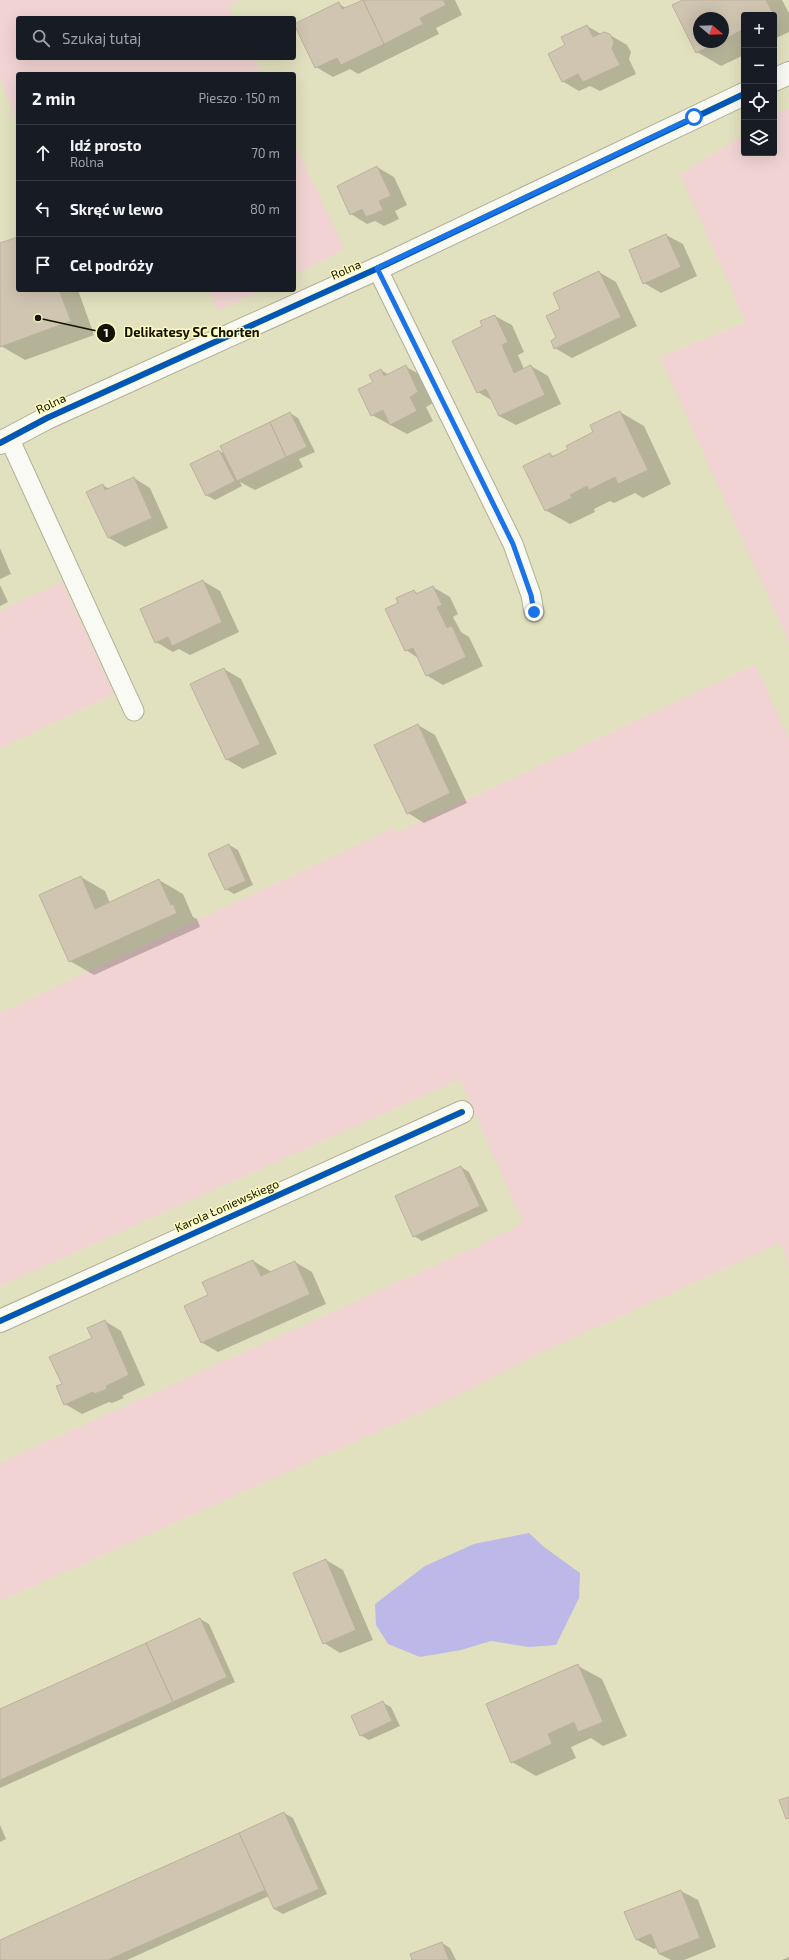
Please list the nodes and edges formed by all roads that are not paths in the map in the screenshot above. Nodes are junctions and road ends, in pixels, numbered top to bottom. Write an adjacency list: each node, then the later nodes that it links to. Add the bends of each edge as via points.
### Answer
1 (789, 72): 2 (street)
2 (777, 78)
3 (741, 95): 4 (street, Rolna)
4 (377, 268): 5 (street, Rolna, via 47,418); 6 (lane, via 513,544 531,595)
5 (5, 440): 7 (lane)
6 (534, 612)
7 (134, 711)
8 (462, 1112): 9 (street, Karola Łoniewskiego)
9 (0, 1321)

